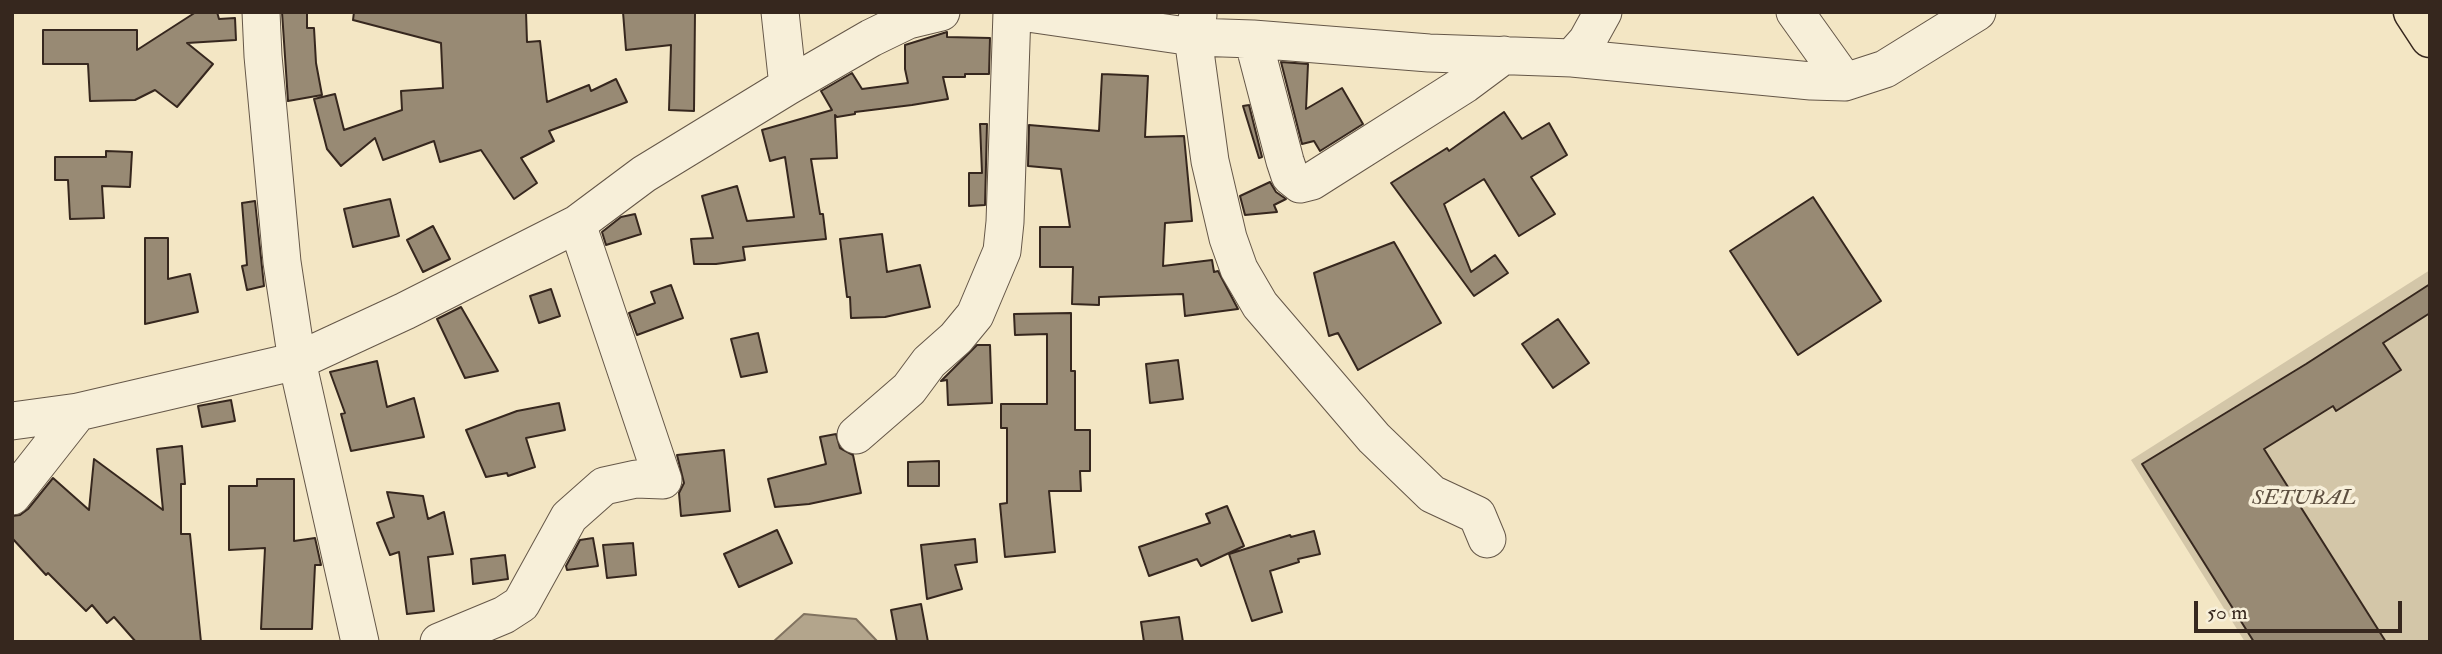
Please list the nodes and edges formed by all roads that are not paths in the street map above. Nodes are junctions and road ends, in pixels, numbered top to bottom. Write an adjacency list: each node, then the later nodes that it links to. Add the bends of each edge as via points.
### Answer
1 (261, 12): 18 (street, via 281,249)
2 (780, 12): 16 (street)
3 (941, 12): 16 (street, via 908,20)
4 (1012, 12): 21 (street, via 1002,251 975,315 909,389)
5 (1021, 12): 10 (street)
6 (1603, 12): 14 (street)
7 (1795, 12): 15 (street)
8 (1977, 12): 15 (street, via 1885,69)
9 (2413, 12): 11 (main road)
10 (1195, 24): 12 (street); 23 (street, via 1218,200 1239,269 1259,305 1400,465 1432,494 1477,515)
11 (2430, 38)
12 (1253, 39): 13 (street); 13 (street, via 1290,176 1300,184 1312,181)
13 (1504, 55): 14 (street)
14 (1572, 58): 15 (street)
15 (1846, 82)
16 (788, 86): 17 (street, via 644,174)
17 (577, 225): 18 (street); 25 (street, via 663,480 636,479 604,486 569,517 521,604)
18 (297, 361): 19 (street); 24 (street)
19 (78, 412): 20 (street); 22 (street)
20 (12, 421)
21 (856, 435)
22 (12, 496)
23 (1487, 538)
24 (360, 642)
25 (439, 642)

